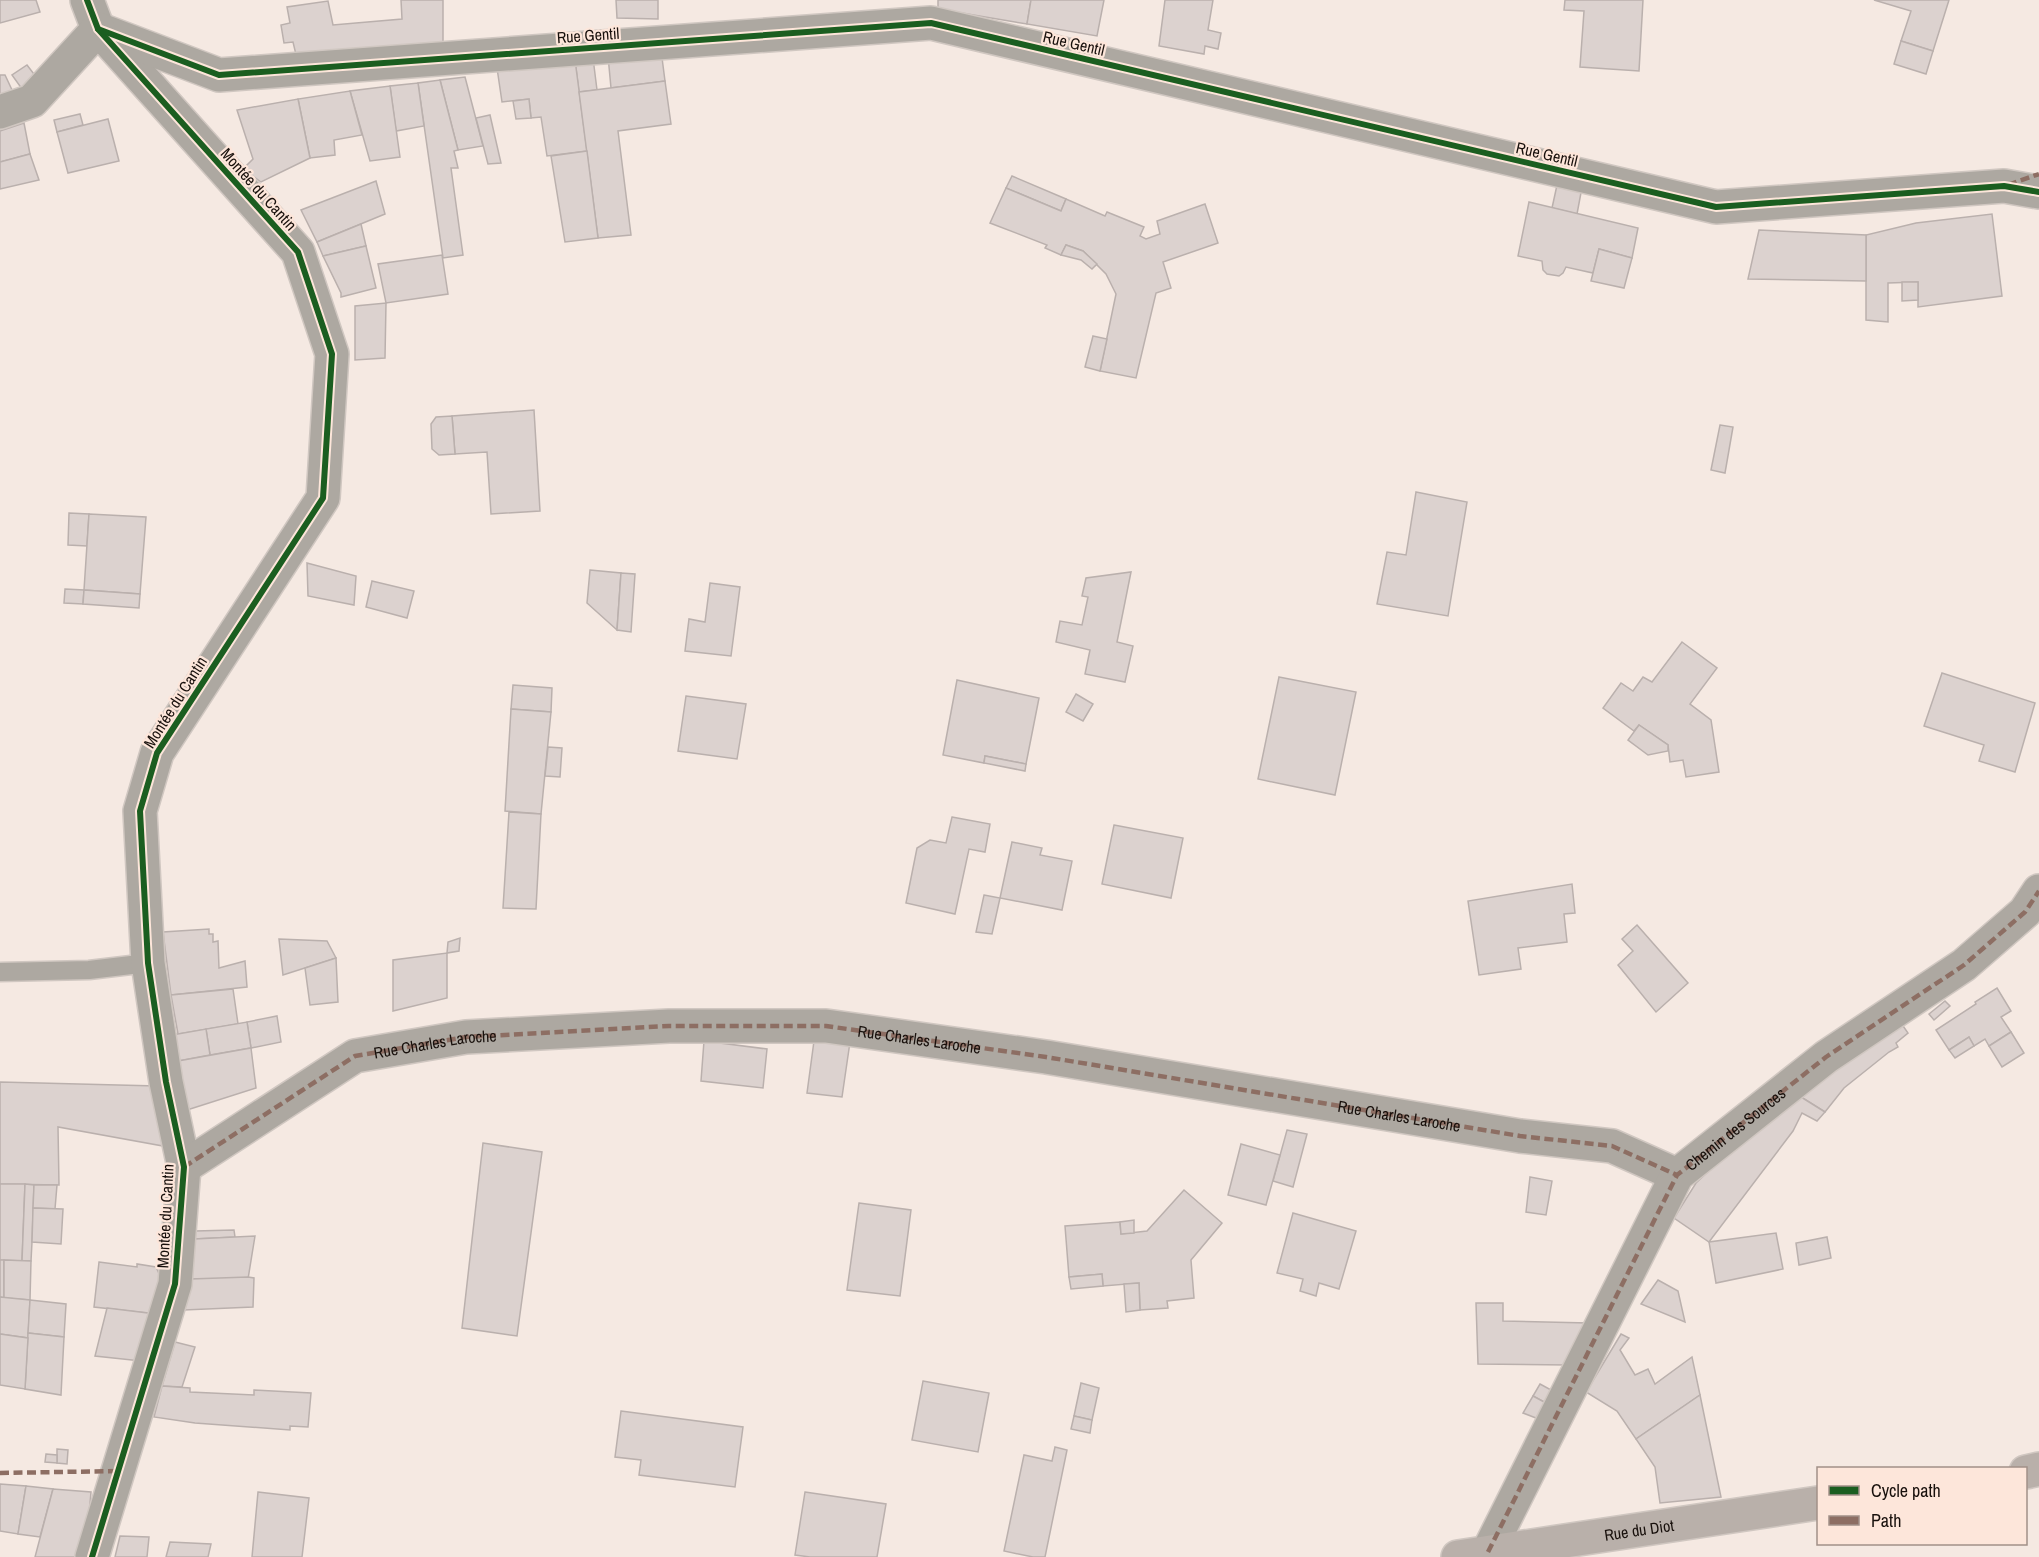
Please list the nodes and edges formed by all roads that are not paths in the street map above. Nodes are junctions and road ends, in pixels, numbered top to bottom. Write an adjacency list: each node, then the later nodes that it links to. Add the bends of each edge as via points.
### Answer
1 (92, 14): 2 (street, via 32,101); 4 (street, Rue Gentil, via 219,75 931,23 1716,207); 7 (street, Montée du Cantin, via 298,252 332,354 323,498 157,753 140,811)
2 (0, 112)
3 (2039, 174): 4 (street)
4 (2004, 186): 5 (street, Rue Gentil)
5 (2039, 192)
6 (2039, 891): 10 (street, Chemin des Sources, via 2025,912 1964,965 1826,1057)
7 (148, 963): 8 (lane, via 89,970); 9 (street, Montée du Cantin)
8 (0, 972)
9 (184, 1167): 10 (street, Rue Charles Laroche, via 355,1056 466,1037 669,1026 826,1026 1046,1057 1520,1136 1612,1146); 13 (street, Montée du Cantin, via 175,1284)
10 (1677, 1175): 12 (street, Chemin des Sources)
11 (1817, 1503): 12 (street, Rue du Diot)
12 (1473, 1555)
13 (92, 1557)

